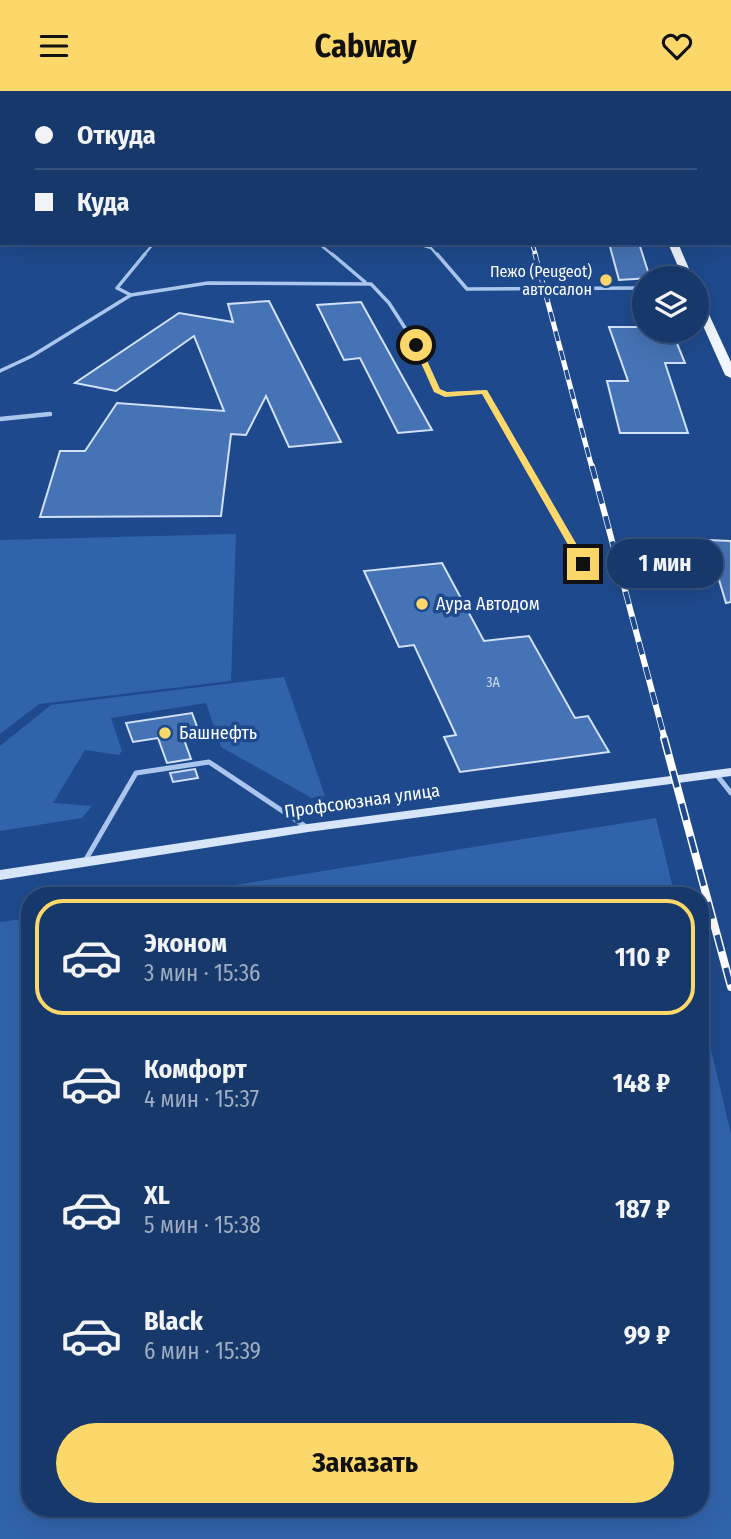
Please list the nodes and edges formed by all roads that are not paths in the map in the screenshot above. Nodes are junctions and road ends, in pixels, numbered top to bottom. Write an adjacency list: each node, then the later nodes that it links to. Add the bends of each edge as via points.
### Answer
1 (152, 245): 8 (lane, via 117,288)
2 (320, 245): 6 (lane)
3 (421, 245): 7 (lane, via 431,248 467,289)
4 (674, 245): 5 (main road)
5 (683, 266)
6 (365, 282): 8 (lane, via 208,283); 14 (lane, via 389,303 437,390 445,394 485,392)
7 (632, 288)
8 (131, 295): 10 (lane)
9 (709, 326): 11 (main road)
10 (0, 371)
11 (731, 375)
12 (50, 414): 13 (street)
13 (0, 419)
14 (583, 564)
15 (731, 772): 16 (main road, Профсоюзная улица)
16 (716, 774): 17 (lane); 18 (main road, Профсоюзная улица)
17 (731, 793)
18 (308, 828): 19 (main road, Профсоюзная улица); 19 (lane, via 209,762 136,773)
19 (83, 863): 20 (main road, Профсоюзная улица)
20 (0, 875)

